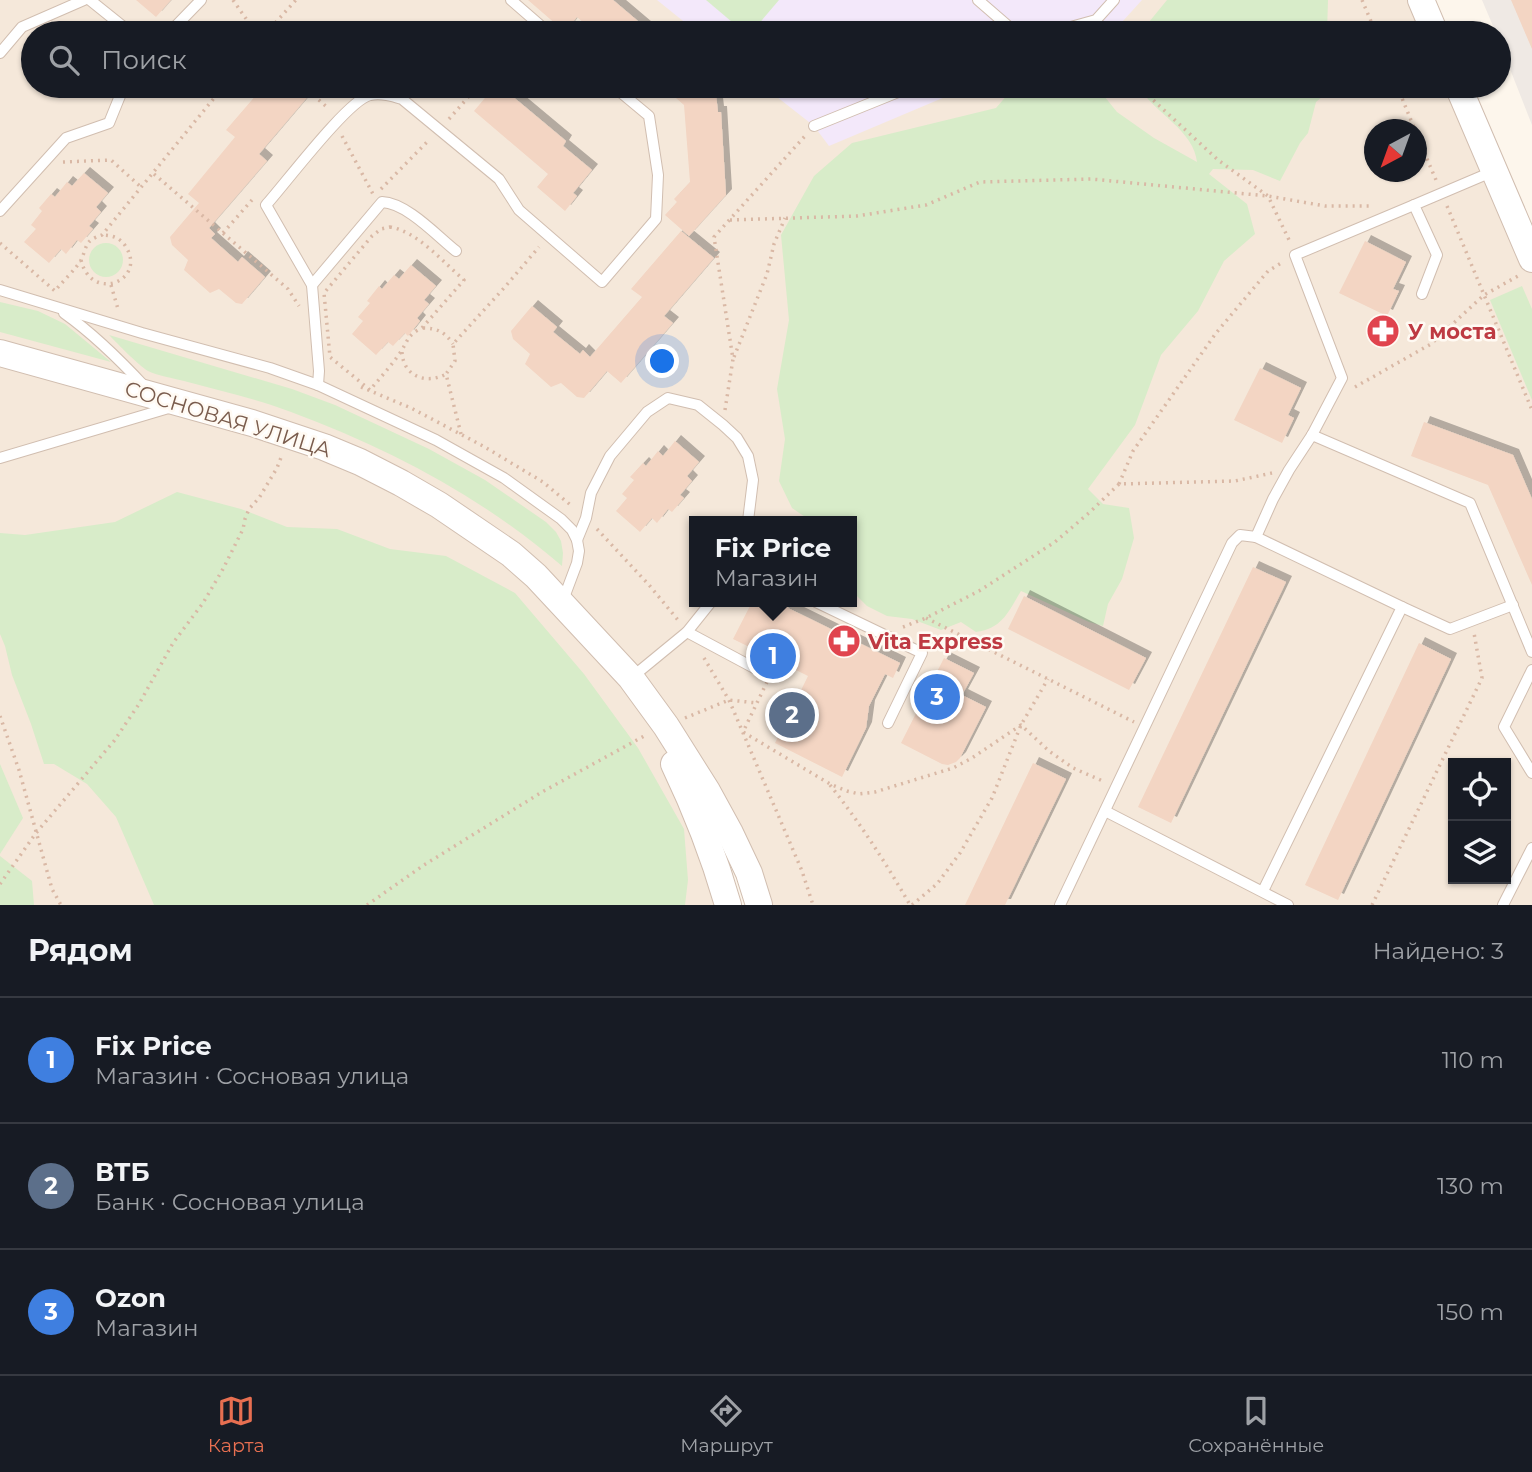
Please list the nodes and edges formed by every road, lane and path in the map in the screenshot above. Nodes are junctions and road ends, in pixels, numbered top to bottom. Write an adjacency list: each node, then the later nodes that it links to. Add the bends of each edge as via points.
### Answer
1 (85, 0): 11 (lane)
2 (90, 0): 12 (lane)
3 (201, 0): 13 (lane)
4 (233, 0): 14 (path)
5 (296, 0): 15 (path)
6 (511, 0): 16 (lane)
7 (978, 0): 17 (lane)
8 (1114, 0): 18 (lane)
9 (1362, 0): 19 (path)
10 (1421, 0): 20 (street)
11 (36, 21)
12 (116, 21)
13 (181, 21)
14 (248, 21)
15 (277, 21)
16 (535, 21)
17 (1002, 21)
18 (1092, 21)
19 (1371, 21)
20 (1430, 21)
21 (21, 28): 22 (lane)
22 (0, 53)
23 (119, 98): 48 (lane, via 109,123 66,138)
24 (214, 98): 41 (path)
25 (317, 98): 35 (path, via 329,109)
26 (364, 98): 35 (lane)
27 (399, 98): 37 (lane)
28 (467, 98): 37 (path)
29 (627, 98): 53 (lane, via 649,116 658,175 656,219 602,282)
30 (884, 98): 36 (lane)
31 (1151, 98): 44 (path, via 1218,160)
32 (1402, 98): 34 (path)
33 (1463, 98): 40 (street)
34 (1411, 119)
35 (335, 124): 37 (path, via 374,195); 60 (lane, via 267,205)
36 (814, 127): 50 (path)
37 (440, 129): 53 (lane, via 499,180 519,210)
38 (1427, 159): 43 (path)
39 (56, 162): 42 (path, via 111,160)
40 (1494, 171): 43 (lane); 58 (street)
41 (154, 174): 42 (path); 51 (path)
42 (142, 188): 52 (path)
43 (1441, 194): 46 (lane); 63 (path)
44 (1268, 196): 47 (path, via 1325,206); 49 (path, via 1091,179 980,182 926,205 857,216); 56 (path)
45 (252, 200): 51 (path)
46 (1413, 205): 56 (lane); 62 (lane, via 1437,255)
47 (1376, 206)
48 (0, 211)
49 (785, 218): 50 (path); 71 (path)
50 (730, 219): 71 (path, via 714,237)
51 (223, 233): 65 (path, via 288,289)
52 (102, 235): 57 (path, via 87,244); 59 (path, via 114,236 130,253 128,272)
53 (547, 235): 68 (path)
54 (0, 243): 57 (path, via 55,291)
55 (456, 251): 60 (lane, via 405,209 382,202)
56 (1295, 255): 75 (lane, via 1342,378); 84 (path, via 1268,271 1216,333 1133,451)
57 (81, 260): 59 (path, via 91,278)
58 (1526, 267): 63 (path)
59 (111, 285): 66 (path)
60 (312, 285): 73 (lane)
61 (0, 290): 64 (lane)
62 (1422, 295)
63 (1484, 295): 75 (path, via 1431,344); 77 (path)
64 (55, 306): 73 (lane); 74 (lane, via 88,330)
65 (299, 307)
66 (118, 309)
67 (422, 328): 68 (path, via 441,331); 69 (path, via 406,339); 69 (path, via 464,280 401,229 381,229 324,293 330,357 370,390)
68 (453, 344): 72 (path, via 455,361)
69 (402, 350): 72 (path, via 404,364 416,376 431,380)
70 (0, 353): 74 (street, СОСНОВАЯ УЛИЦА)
71 (733, 359): 78 (path)
72 (446, 374): 79 (path)
73 (318, 385): 87 (lane, via 436,440 504,478 561,519)
74 (152, 394): 76 (street, СОСНОВАЯ УЛИЦА)
75 (1329, 402): 81 (lane)
76 (185, 403): 80 (street, СОСНОВАЯ УЛИЦА); 82 (lane)
77 (1532, 410)
78 (723, 425): 85 (lane, via 748,456 754,480); 87 (lane, via 698,405 668,398 647,412 610,456 591,493)
79 (461, 434)
80 (291, 435): 88 (street, СОСНОВАЯ УЛИЦА, via 360,462 439,505 511,554); 115 (path, via 277,468 249,509 223,569 139,704 114,741)
81 (1312, 435): 83 (lane); 89 (lane, via 1470,503)
82 (0, 458)
83 (1290, 470): 84 (path, via 1235,481); 86 (lane)
84 (1119, 484): 93 (path, via 1055,542 979,591)
85 (749, 516)
86 (1256, 537): 92 (lane); 110 (lane, via 1240,535 1232,543)
87 (577, 540): 88 (lane, via 577,563)
88 (562, 603): 102 (street, СОСНОВАЯ УЛИЦА)
89 (1513, 605): 94 (lane); 97 (lane)
90 (707, 607): 95 (lane)
91 (827, 607): 96 (lane)
92 (1402, 607): 94 (lane, via 1450,629); 118 (lane)
93 (926, 618): 96 (path); 103 (path)
94 (1471, 621): 126 (path, via 1482,678)
95 (687, 632): 99 (lane); 102 (lane)
96 (885, 634): 107 (lane, via 922,653)
97 (1532, 652)
98 (777, 661): 101 (path)
99 (758, 670)
100 (1532, 670): 111 (lane, via 1504,727)
101 (772, 671)
102 (631, 677): 109 (street, СОСНОВАЯ УЛИЦА)
103 (1048, 679): 108 (path); 110 (path)
104 (767, 682): 105 (path)
105 (757, 703): 109 (path, via 729,701); 112 (path, via 743,732)
106 (0, 716): 115 (path)
107 (888, 723)
108 (1021, 725): 112 (path, via 972,758 934,775 859,794); 113 (path, via 1073,768); 123 (path, via 992,798 960,853 937,884)
109 (662, 728): 120 (path, via 542,792 424,864); 121 (street, СОСНОВАЯ УЛИЦА); 122 (street, СОСНОВАЯ УЛИЦА, via 701,780 749,873)
110 (1145, 728): 113 (lane)
111 (1532, 773)
112 (830, 784): 123 (path)
113 (1116, 787): 114 (lane)
114 (1105, 811): 118 (lane); 124 (lane)
115 (36, 833): 117 (path); 119 (path)
116 (1532, 848): 127 (lane)
117 (0, 884)
118 (1263, 891): 125 (lane)
119 (61, 905)
120 (367, 905)
121 (728, 905)
122 (759, 905)
123 (911, 905)
124 (1060, 905)
125 (1288, 905)
126 (1372, 905)
127 (1503, 905)

